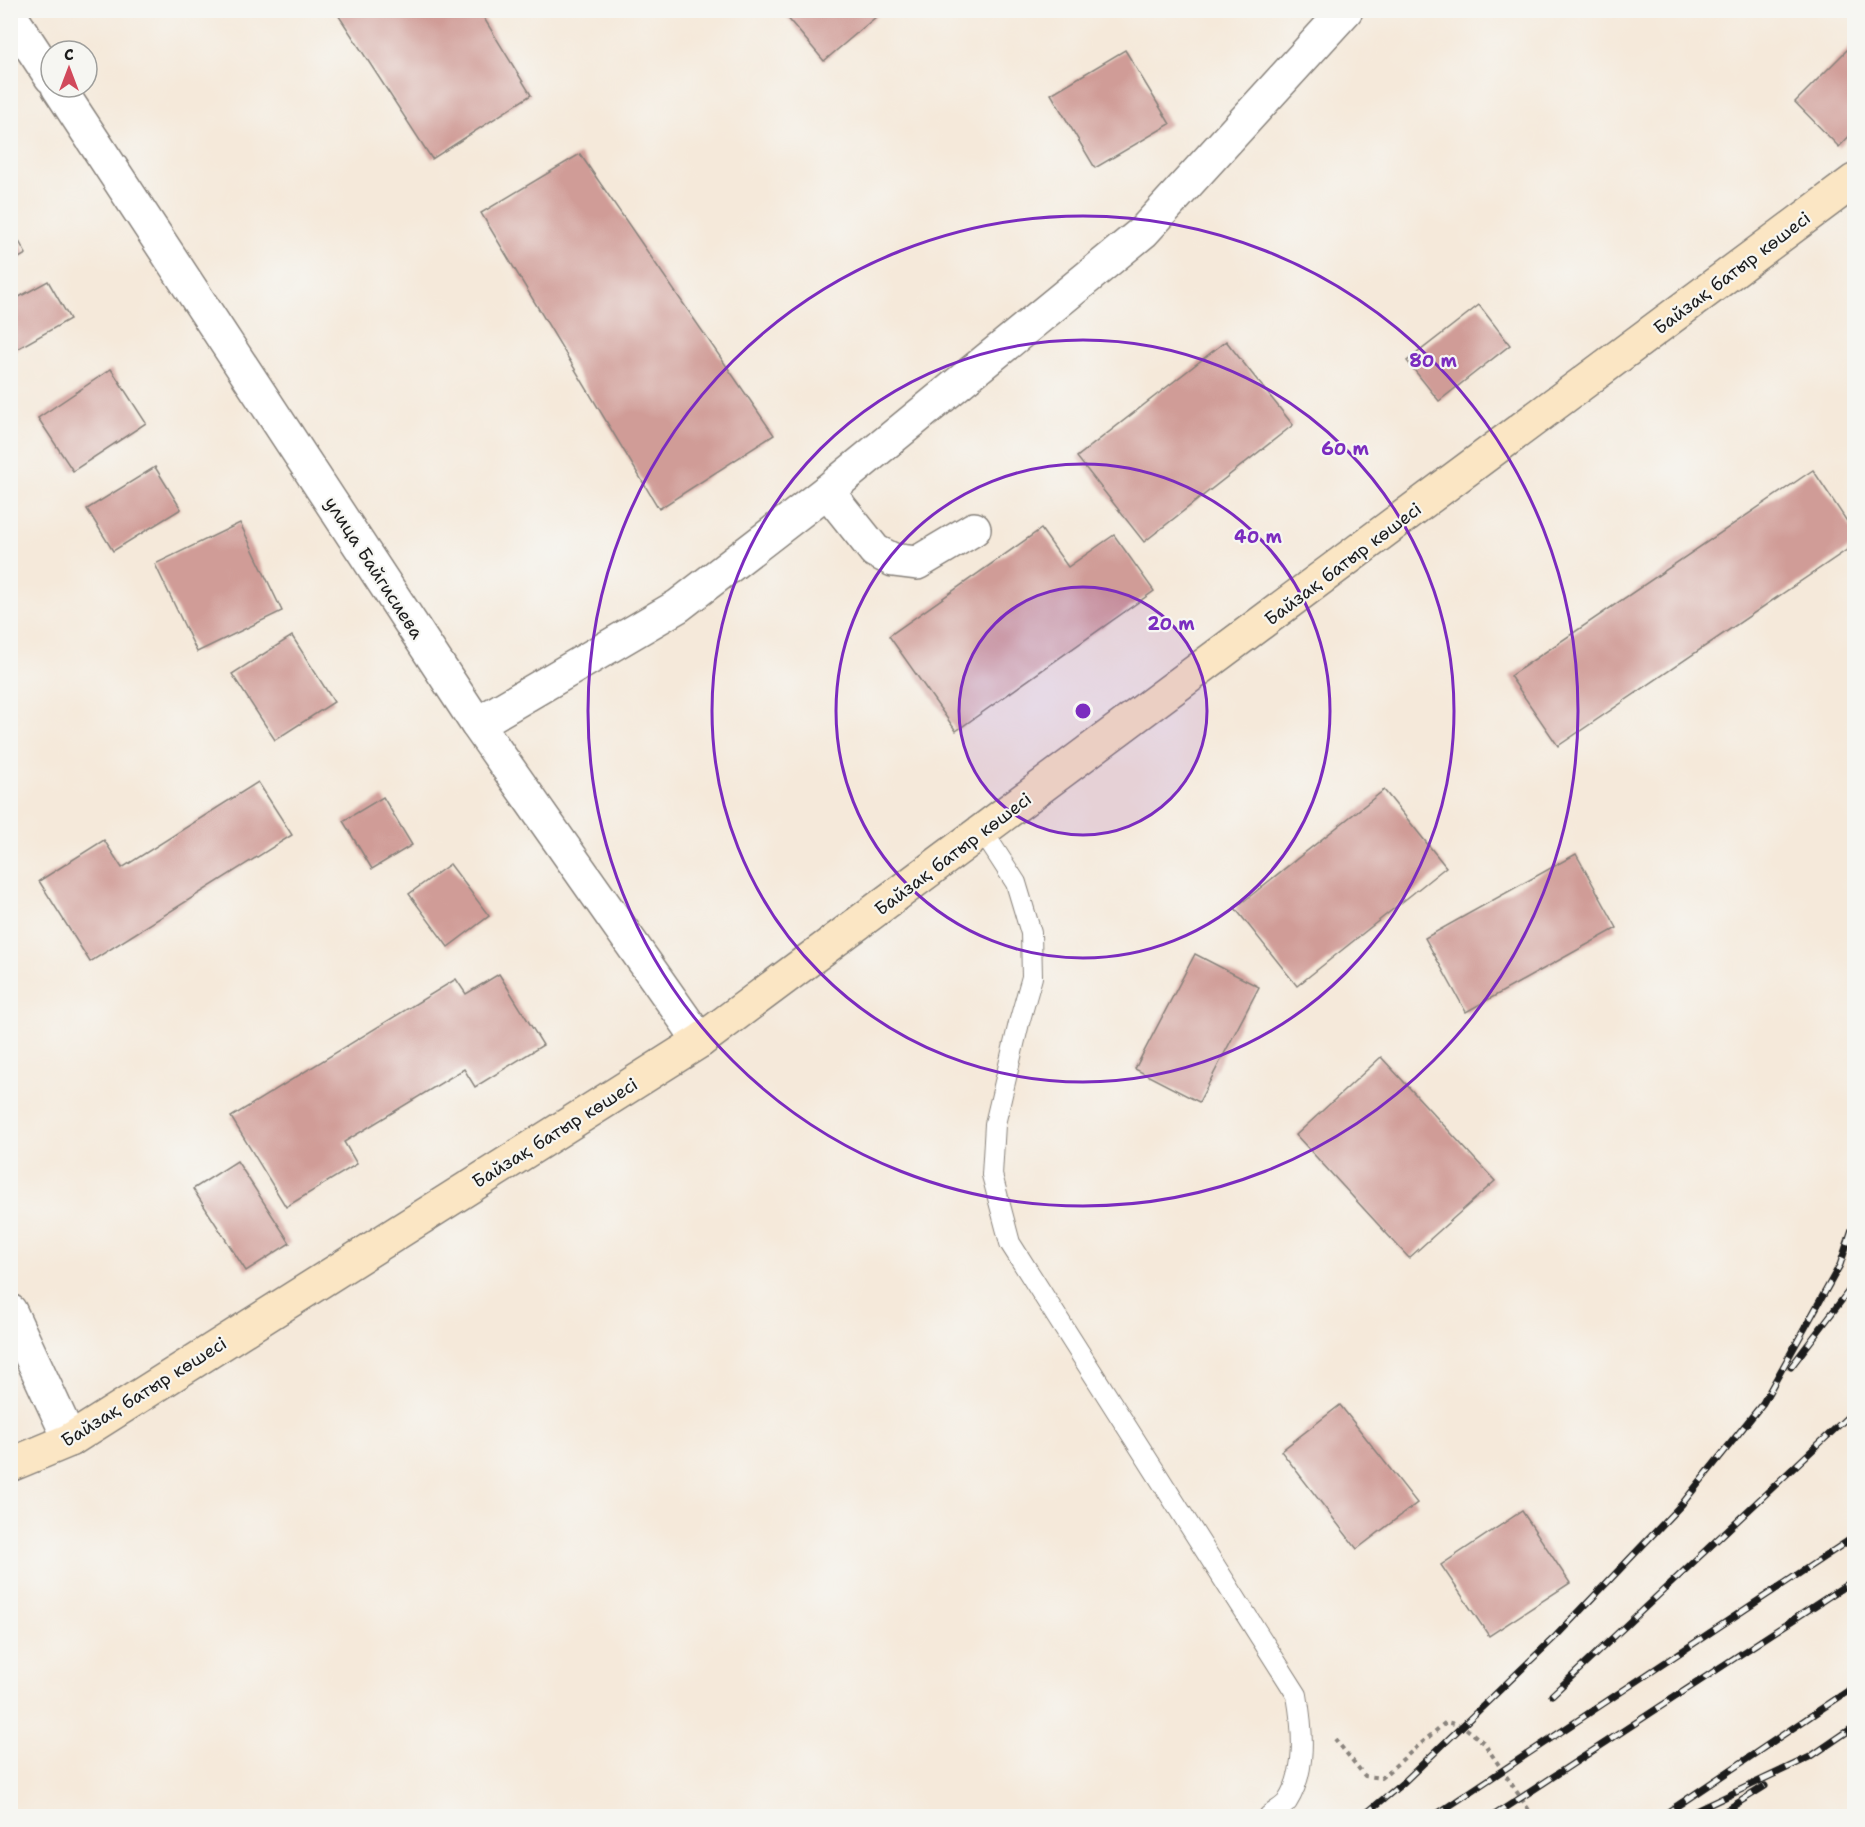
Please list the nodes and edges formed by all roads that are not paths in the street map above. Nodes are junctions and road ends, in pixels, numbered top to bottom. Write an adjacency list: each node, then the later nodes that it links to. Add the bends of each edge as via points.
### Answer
1 (1346, 10): 6 (street, via 1143,232)
2 (10, 15): 3 (street)
3 (39, 59)
4 (66, 99): 8 (street, улица Байгисиева)
5 (1854, 181): 9 (main road, Байзақ батыр көшесі)
6 (827, 491): 7 (street, via 875,550 893,560 917,563); 8 (street, via 678,606)
7 (974, 529)
8 (477, 724): 10 (street, улица Байгисиева)
9 (983, 832): 10 (main road, Байзақ батыр көшесі); 14 (lane, via 1016,883 1031,933 1032,977 995,1124 992,1174 1010,1243 1297,1695 1302,1725 1297,1776 1287,1803)
10 (700, 1041): 12 (main road, Байзақ батыр көшесі)
11 (10, 1311): 12 (street)
12 (70, 1440): 13 (main road, Байзақ батыр көшесі)
13 (10, 1465)
14 (1269, 1816)

